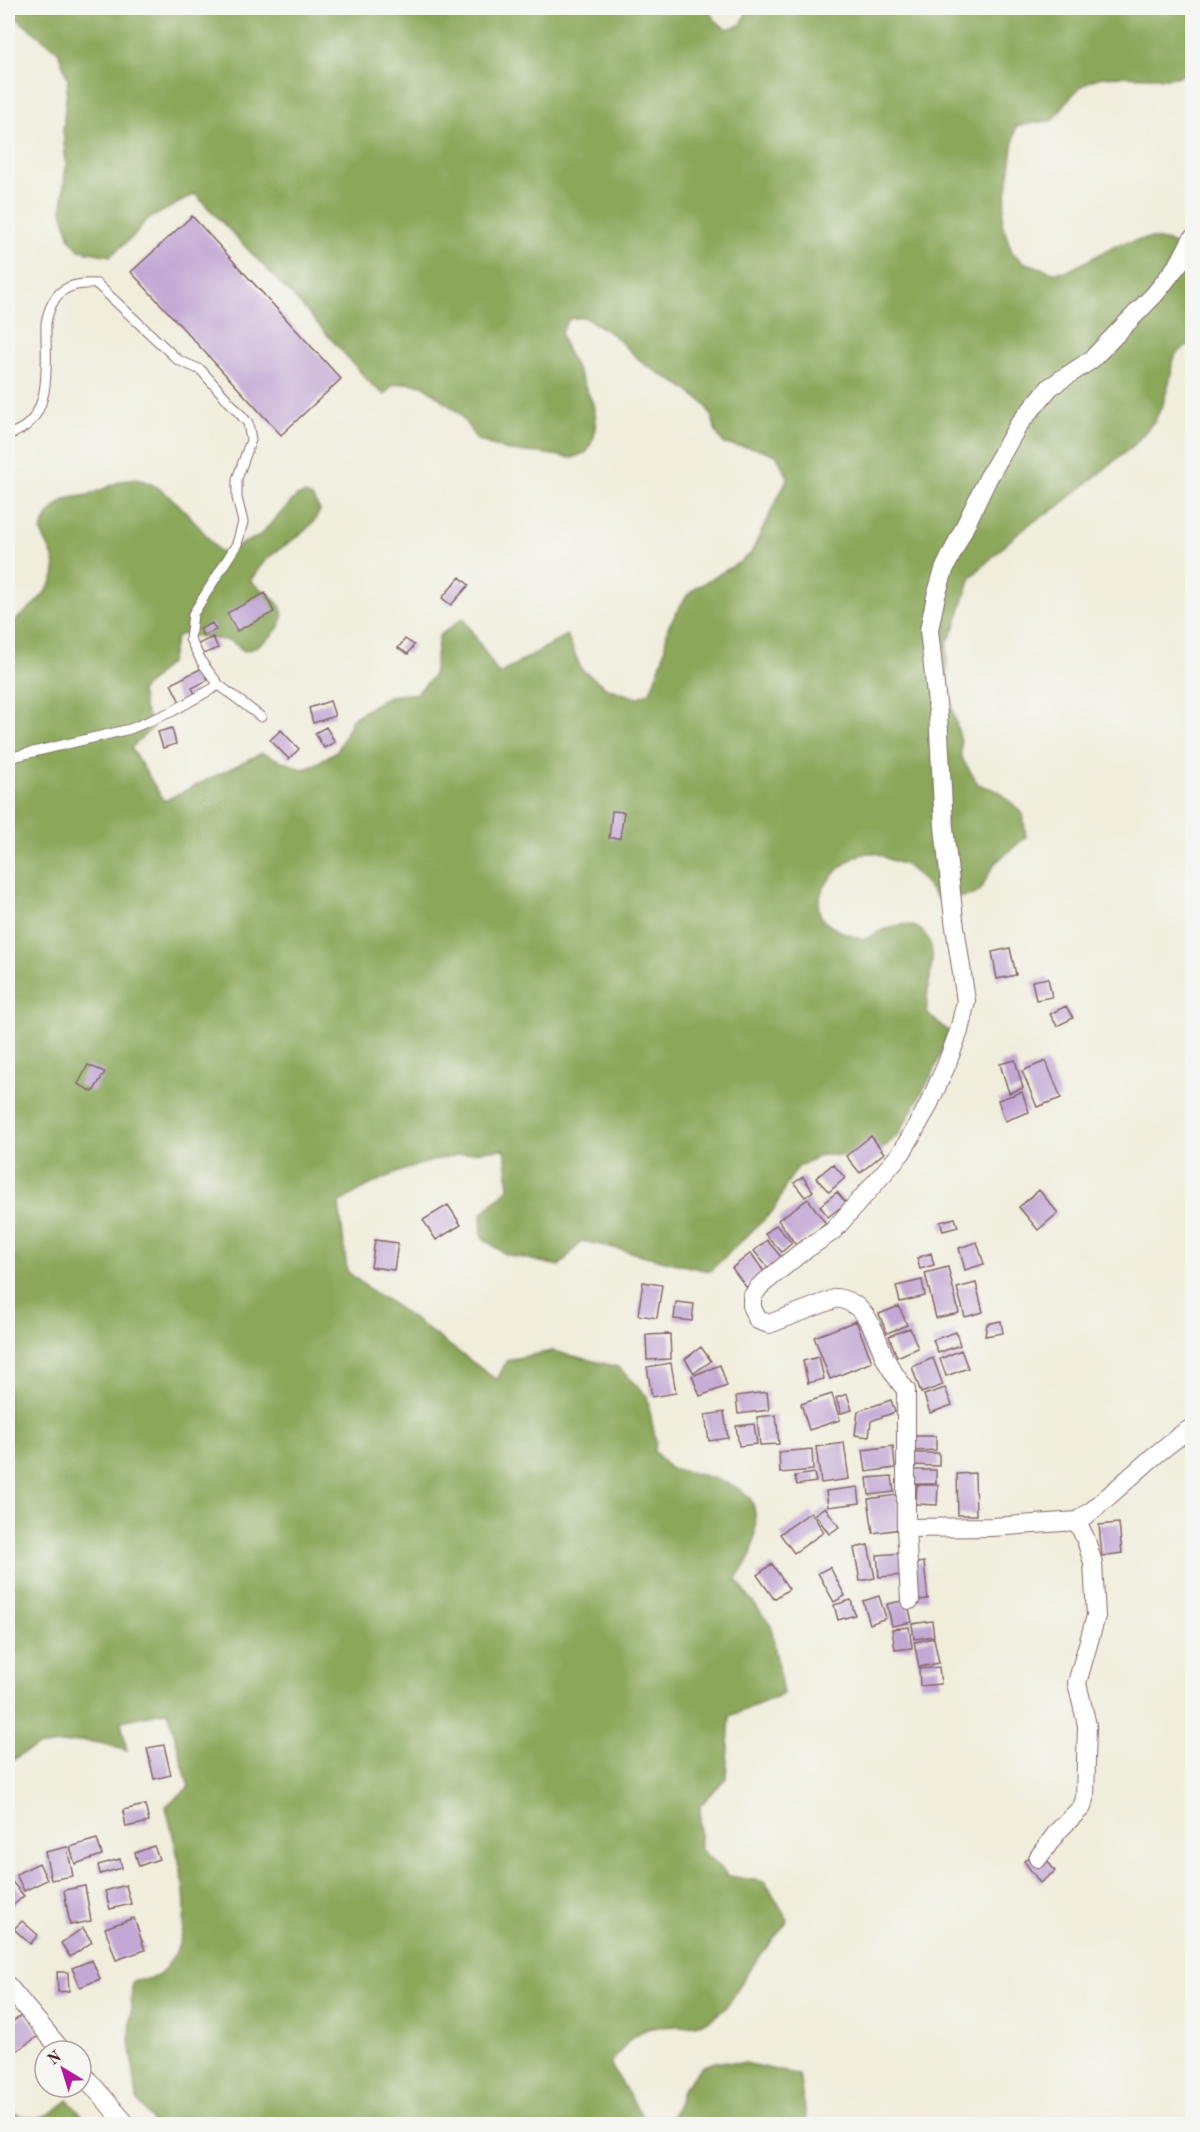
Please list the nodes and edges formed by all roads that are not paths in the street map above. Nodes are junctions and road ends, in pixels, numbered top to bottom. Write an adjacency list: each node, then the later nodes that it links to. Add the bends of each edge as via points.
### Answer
1 (1192, 239): 8 (street, via 1155,294 1091,360 1050,387 1019,424 944,570 929,630 944,827 966,1001 959,1031 927,1108 902,1152 833,1231 799,1254 752,1297 758,1320 769,1323 837,1298 857,1306 873,1327 890,1366 906,1390)
2 (8, 433): 3 (lane, via 30,423 40,409 44,397 48,312 63,289 80,283 97,284 178,360 201,370 248,423 251,440 237,479 243,522 237,544 193,614 190,639)
3 (219, 685): 4 (lane); 5 (lane, via 130,729)
4 (261, 717)
5 (8, 758)
6 (1192, 1428): 7 (street)
7 (1077, 1521): 8 (street); 10 (street, via 1093,1563 1096,1616 1077,1683 1087,1725 1085,1799)
8 (906, 1528): 9 (street)
9 (910, 1600)
10 (1038, 1858)
11 (8, 1986): 12 (street)
12 (52, 2039)
13 (93, 2086): 14 (street)
14 (126, 2124)

